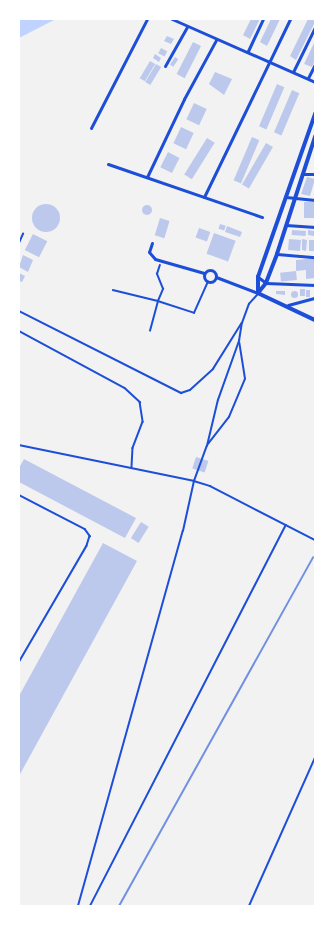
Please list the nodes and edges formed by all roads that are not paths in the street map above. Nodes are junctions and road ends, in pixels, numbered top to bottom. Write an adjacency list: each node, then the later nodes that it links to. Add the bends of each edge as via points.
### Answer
1 (146, 19): 16 (street)
2 (172, 19): 5 (street)
3 (263, 19): 8 (street)
4 (290, 19): 9 (street)
5 (187, 27): 7 (street); 11 (street)
6 (315, 27): 12 (street)
7 (216, 40): 8 (street); 21 (street, via 184,99)
8 (248, 51): 9 (street)
9 (269, 61): 12 (street); 22 (street)
10 (315, 64): 13 (street)
11 (165, 66)
12 (293, 72): 13 (street)
13 (308, 78): 14 (street)
14 (315, 82)
15 (315, 114): 23 (street)
16 (92, 128)
17 (315, 140): 19 (street)
18 (108, 164): 21 (street)
19 (302, 174): 20 (street); 24 (street)
20 (315, 174)
21 (147, 177): 22 (street)
22 (204, 197): 26 (street)
23 (286, 197): 24 (street); 35 (street)
24 (293, 199): 25 (street); 27 (street)
25 (315, 200)
26 (262, 217)
27 (286, 225): 28 (street); 32 (street)
28 (315, 227)
29 (23, 234): 30 (lane)
30 (19, 243)
31 (152, 243): 34 (street, via 149,252 161,262)
32 (277, 254): 33 (street); 37 (street)
33 (315, 257)
34 (204, 273): 36 (street, via 209,269 213,270); 36 (street, via 208,282)
35 (258, 277): 37 (street); 39 (street)
36 (216, 278): 39 (street)
37 (266, 283): 38 (street); 39 (street)
38 (315, 284)
39 (258, 293): 41 (street); 44 (lane, via 249,304)
40 (315, 298): 41 (street)
41 (288, 305): 43 (street)
42 (19, 311): 44 (lane, via 181,393 190,390 213,369)
43 (315, 320)
44 (242, 323): 46 (lane)
45 (19, 331): 49 (lane, via 126,388 140,402 143,422 133,448)
46 (239, 341): 48 (lane, via 218,400); 48 (lane, via 245,379 229,417)
47 (19, 445): 49 (lane)
48 (207, 446): 50 (lane)
49 (132, 467): 50 (lane)
50 (194, 481): 52 (lane, via 210,486); 56 (lane, via 183,531)
51 (19, 495): 54 (lane, via 84,530 90,536 87,546)
52 (286, 525): 53 (lane); 57 (lane)
53 (315, 540)
54 (19, 663)
55 (315, 758): 58 (lane)
56 (78, 906)
57 (90, 906)
58 (249, 906)

